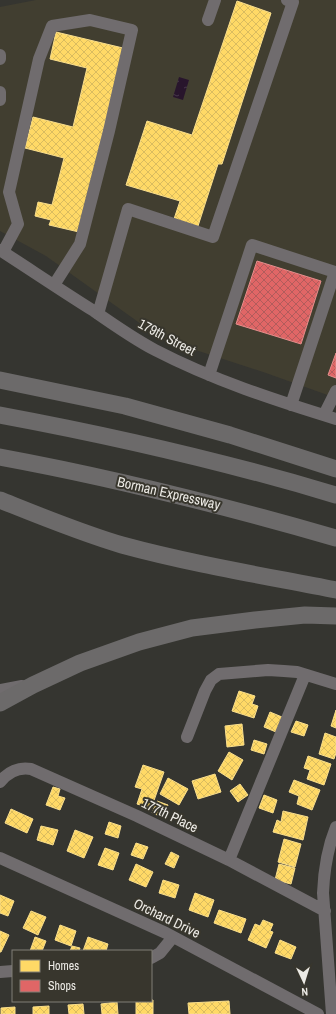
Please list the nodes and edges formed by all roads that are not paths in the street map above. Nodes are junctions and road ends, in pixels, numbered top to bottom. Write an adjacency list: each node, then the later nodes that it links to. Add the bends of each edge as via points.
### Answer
1 (214, 0): 3 (street)
2 (287, 0): 10 (street, via 292,2 213,237 128,209)
3 (208, 20)
4 (0, 54): 5 (street)
5 (0, 59)
6 (0, 92): 7 (street)
7 (0, 100)
8 (2, 251): 9 (street, 179th Street); 9 (street, via 18,224 9,192 39,59 52,26 90,20 132,30 80,244)
9 (54, 285): 10 (street, 179th Street)
10 (98, 314): 11 (street, 179th Street, via 153,349)
11 (209, 375): 14 (street, 179th Street); 14 (street, via 252,245 335,272)
12 (5, 380): 19 (highway, via 125,406 230,435)
13 (336, 391): 16 (street)
14 (291, 405): 16 (street, 179th Street)
15 (0, 415): 20 (highway, via 178,452)
16 (324, 415): 17 (street, 179th Street)
17 (336, 419)
18 (0, 457): 22 (highway, Borman Expressway, via 170,493)
19 (336, 469)
20 (336, 495)
21 (0, 500): 23 (highway, via 122,545 202,564)
22 (336, 538)
23 (336, 590)
24 (336, 616): 26 (highway, via 306,615 192,628 139,642 80,663)
25 (305, 675): 27 (street); 30 (street, via 268,670 223,673 215,676 205,691); 34 (street)
26 (33, 684): 28 (street); 29 (highway)
27 (336, 684)
28 (0, 690)
29 (0, 702)
30 (187, 737)
31 (0, 782): 34 (street, 177th Place, via 12,772 22,768 31,769)
32 (336, 827): 35 (street, via 325,859)
33 (0, 858): 36 (street, Orchard Drive)
34 (229, 860): 35 (street, 177th Place)
35 (325, 911): 41 (street)
36 (173, 937): 37 (street, via 160,953); 40 (street, Orchard Drive)
37 (152, 957)
38 (12, 971): 39 (street)
39 (0, 972)
40 (318, 1014)
41 (332, 1014)

